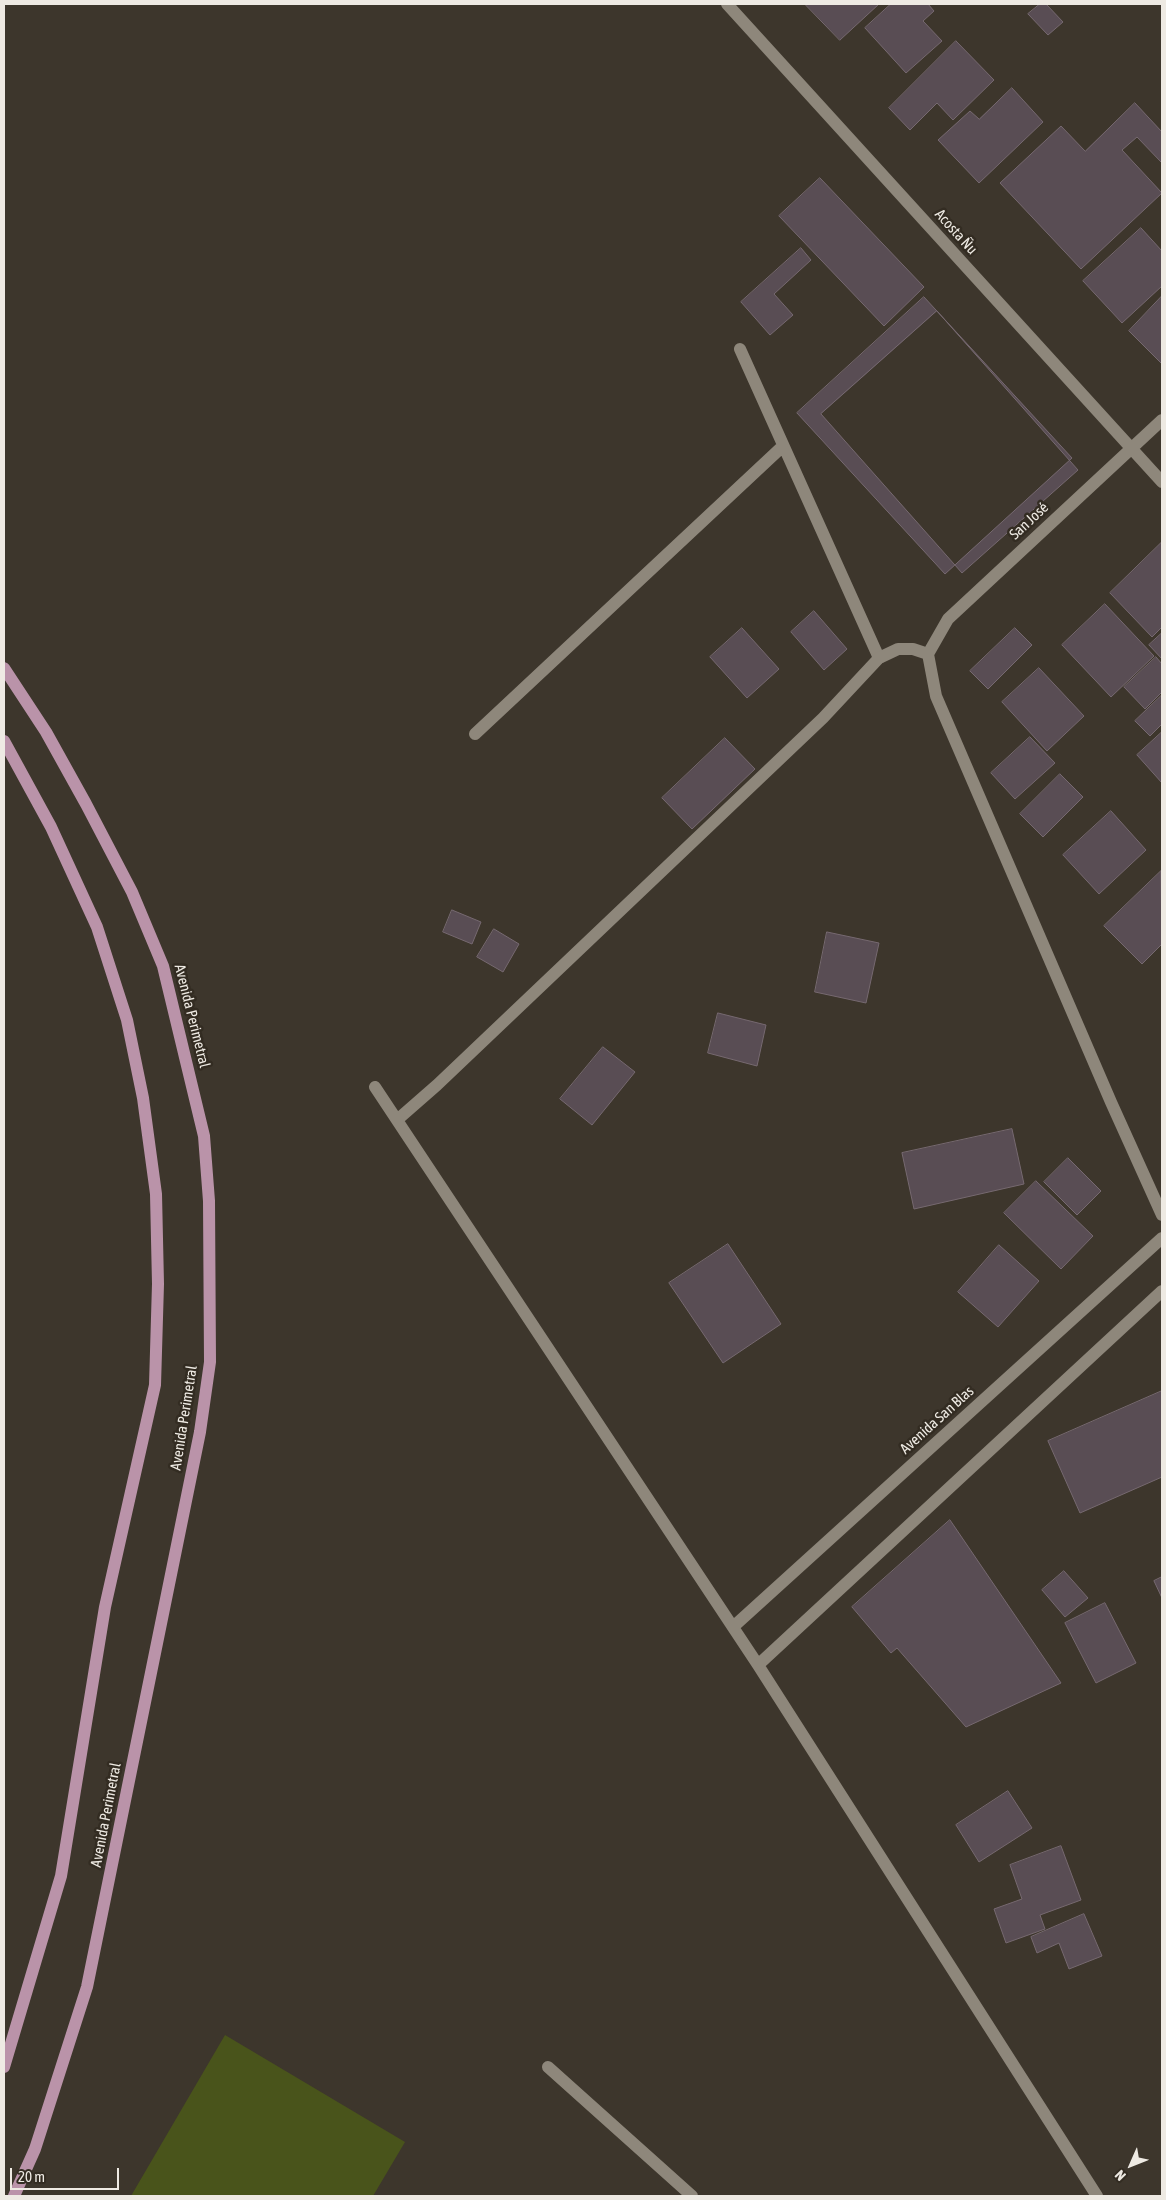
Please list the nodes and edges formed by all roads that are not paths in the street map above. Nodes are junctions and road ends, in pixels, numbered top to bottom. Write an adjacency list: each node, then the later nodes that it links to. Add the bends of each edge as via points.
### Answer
1 (726, 4): 5 (street, Acosta Ñu)
2 (740, 348): 4 (street)
3 (1162, 420): 5 (street, San José)
4 (783, 446): 8 (street); 10 (street)
5 (1131, 448): 6 (street, Acosta Ñu); 7 (street, San José, via 948,619)
6 (1162, 482)
7 (928, 654): 8 (street, via 898,649); 14 (street, via 936,696)
8 (880, 658): 13 (street, via 824,718 684,852)
9 (4, 668): 21 (main road, Avenida Perimetral, via 46,732 86,804 132,892 163,966 204,1136 209,1210 210,1362 200,1432 87,1987 35,2149)
10 (474, 734)
11 (4, 741): 19 (main road, via 52,827 96,927 127,1020 143,1098 156,1194 158,1284 155,1385 105,1607 61,1876)
12 (375, 1087): 13 (street)
13 (397, 1120): 17 (street)
14 (1162, 1214)
15 (1162, 1238): 17 (street, Avenida San Blas)
16 (1162, 1290): 18 (street)
17 (733, 1627): 18 (street)
18 (758, 1665): 23 (street)
19 (4, 2067)
20 (548, 2067): 22 (street)
21 (14, 2196)
22 (692, 2196)
23 (1098, 2196)

